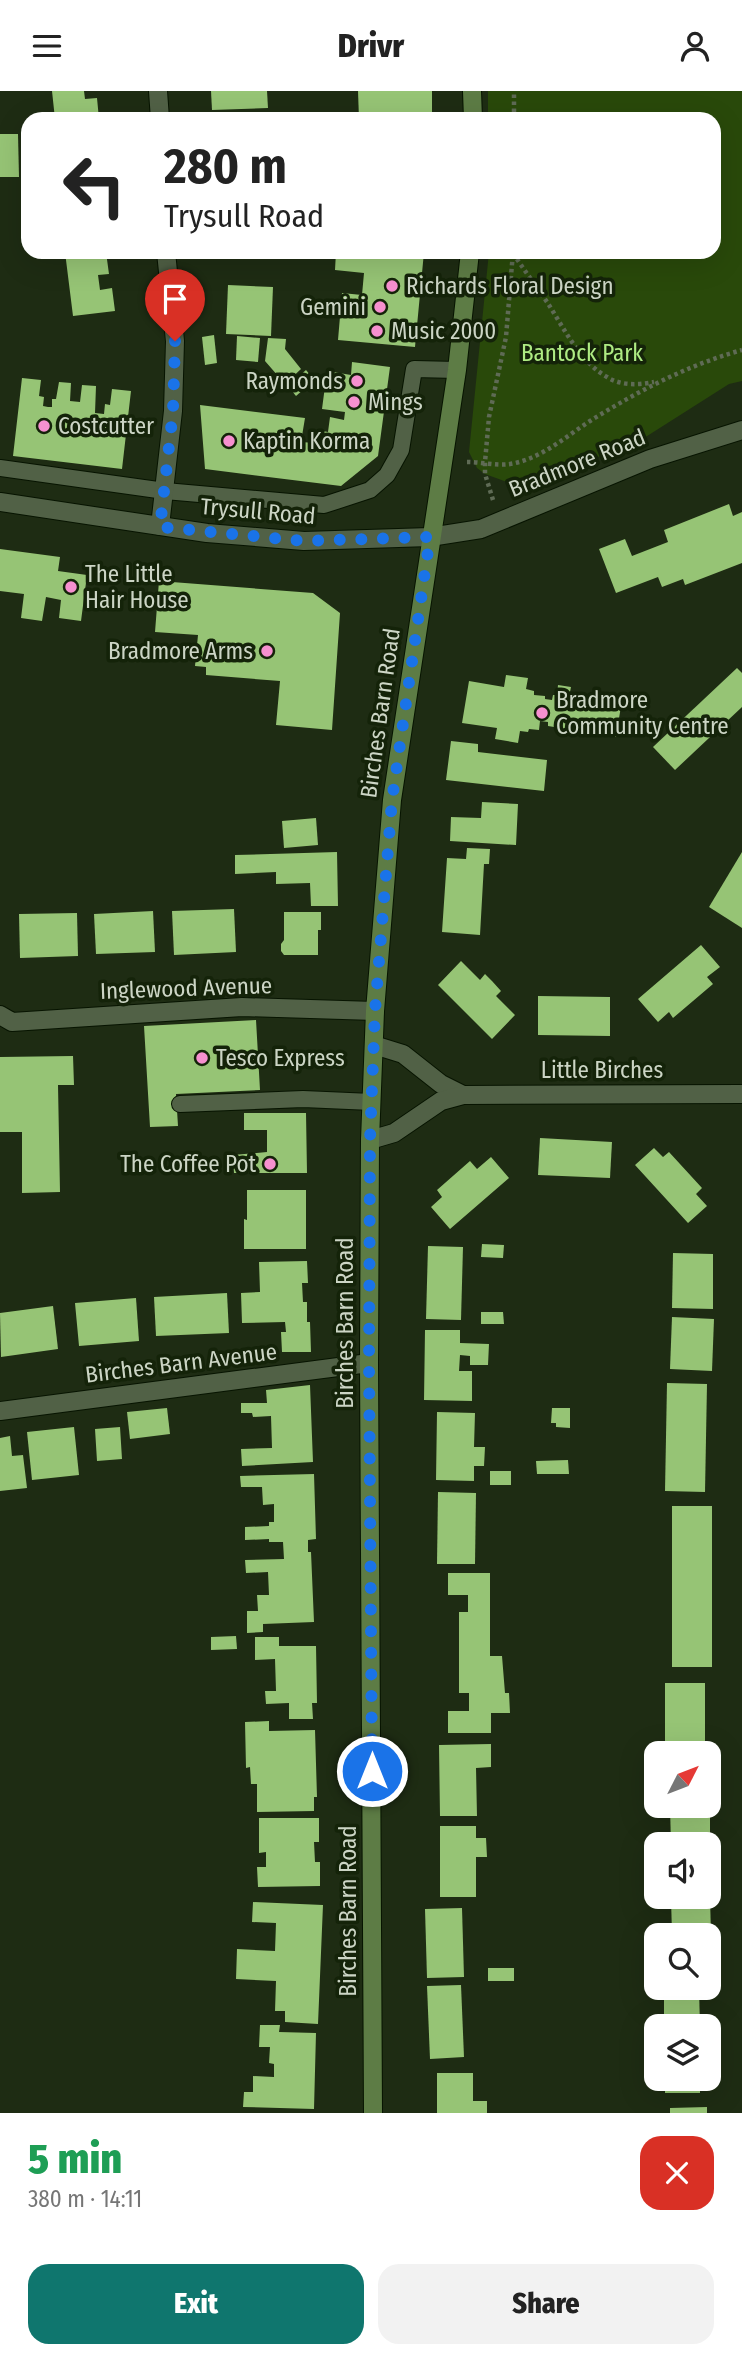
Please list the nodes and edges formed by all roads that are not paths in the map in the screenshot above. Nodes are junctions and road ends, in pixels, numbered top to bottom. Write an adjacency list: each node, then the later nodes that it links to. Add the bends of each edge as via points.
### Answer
1 (158, 91): 3 (street)
2 (472, 91): 4 (main road)
3 (160, 112)
4 (473, 112)
5 (167, 259): 10 (street, via 175,341)
6 (469, 259): 7 (main road, Birches Barn Road)
7 (457, 370): 10 (lane, via 414,369 401,450 387,475 370,491 324,505); 13 (main road, Birches Barn Road)
8 (742, 430): 13 (street, Bradmore Road, via 650,459 481,529)
9 (0, 468): 10 (lane)
10 (165, 491): 12 (street)
11 (0, 502): 12 (street, Trysull Road)
12 (160, 527): 13 (street, Trysull Road, via 304,541)
13 (430, 537): 14 (main road, Birches Barn Road, via 392,800)
14 (375, 1011): 15 (street, Inglewood Avenue, via 242,1007 12,1022); 16 (main road, Birches Barn Road)
15 (0, 1015)
16 (374, 1045): 17 (street, Little Birches, via 403,1054 441,1084); 19 (main road, Birches Barn Road)
17 (463, 1094): 18 (street, Little Birches); 21 (street, Little Birches, via 441,1101 394,1133)
18 (742, 1094)
19 (372, 1102): 20 (lane, via 303,1099); 21 (main road, Birches Barn Road)
20 (180, 1104)
21 (370, 1140): 22 (main road, Birches Barn Road)
22 (369, 1363): 23 (street, Birches Barn Avenue); 24 (main road, Birches Barn Road)
23 (0, 1411)
24 (373, 2113)

